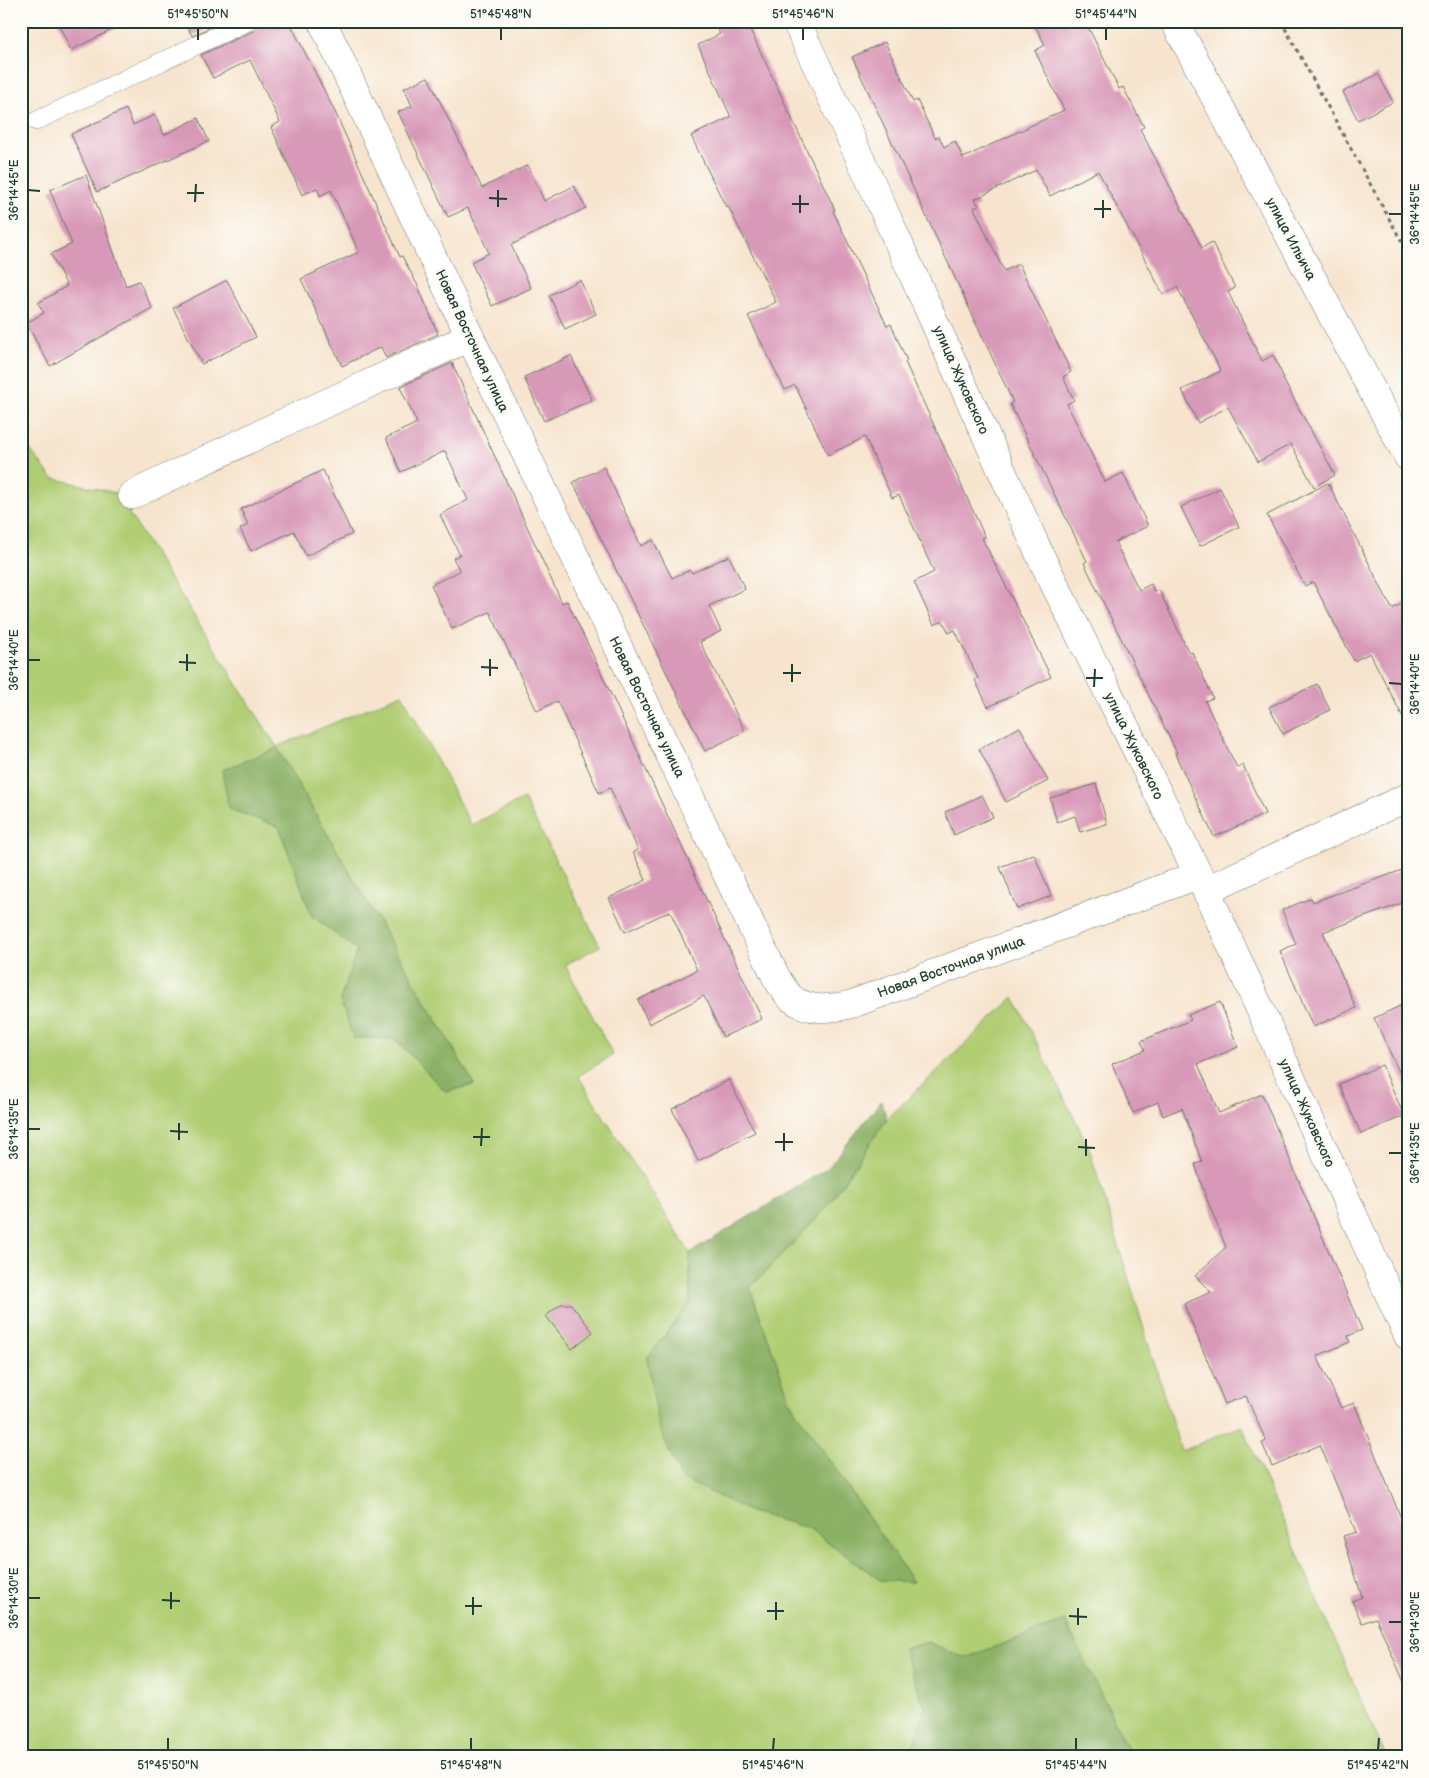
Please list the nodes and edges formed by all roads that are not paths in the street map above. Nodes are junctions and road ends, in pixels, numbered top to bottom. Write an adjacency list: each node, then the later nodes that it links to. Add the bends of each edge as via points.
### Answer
1 (248, 21): 5 (lane)
2 (322, 21): 6 (street, Новая Восточная улица)
3 (796, 21): 10 (street, улица Жуковского, via 1040,555)
4 (1174, 21): 7 (street, улица Ильича)
5 (36, 121)
6 (470, 337): 8 (street); 10 (street, Новая Восточная улица, via 777,979 791,997 810,1008 852,1004)
7 (1408, 457)
8 (132, 495)
9 (1408, 797): 10 (street, Новая Восточная улица)
10 (1202, 882): 11 (street, улица Жуковского)
11 (1408, 1336)

